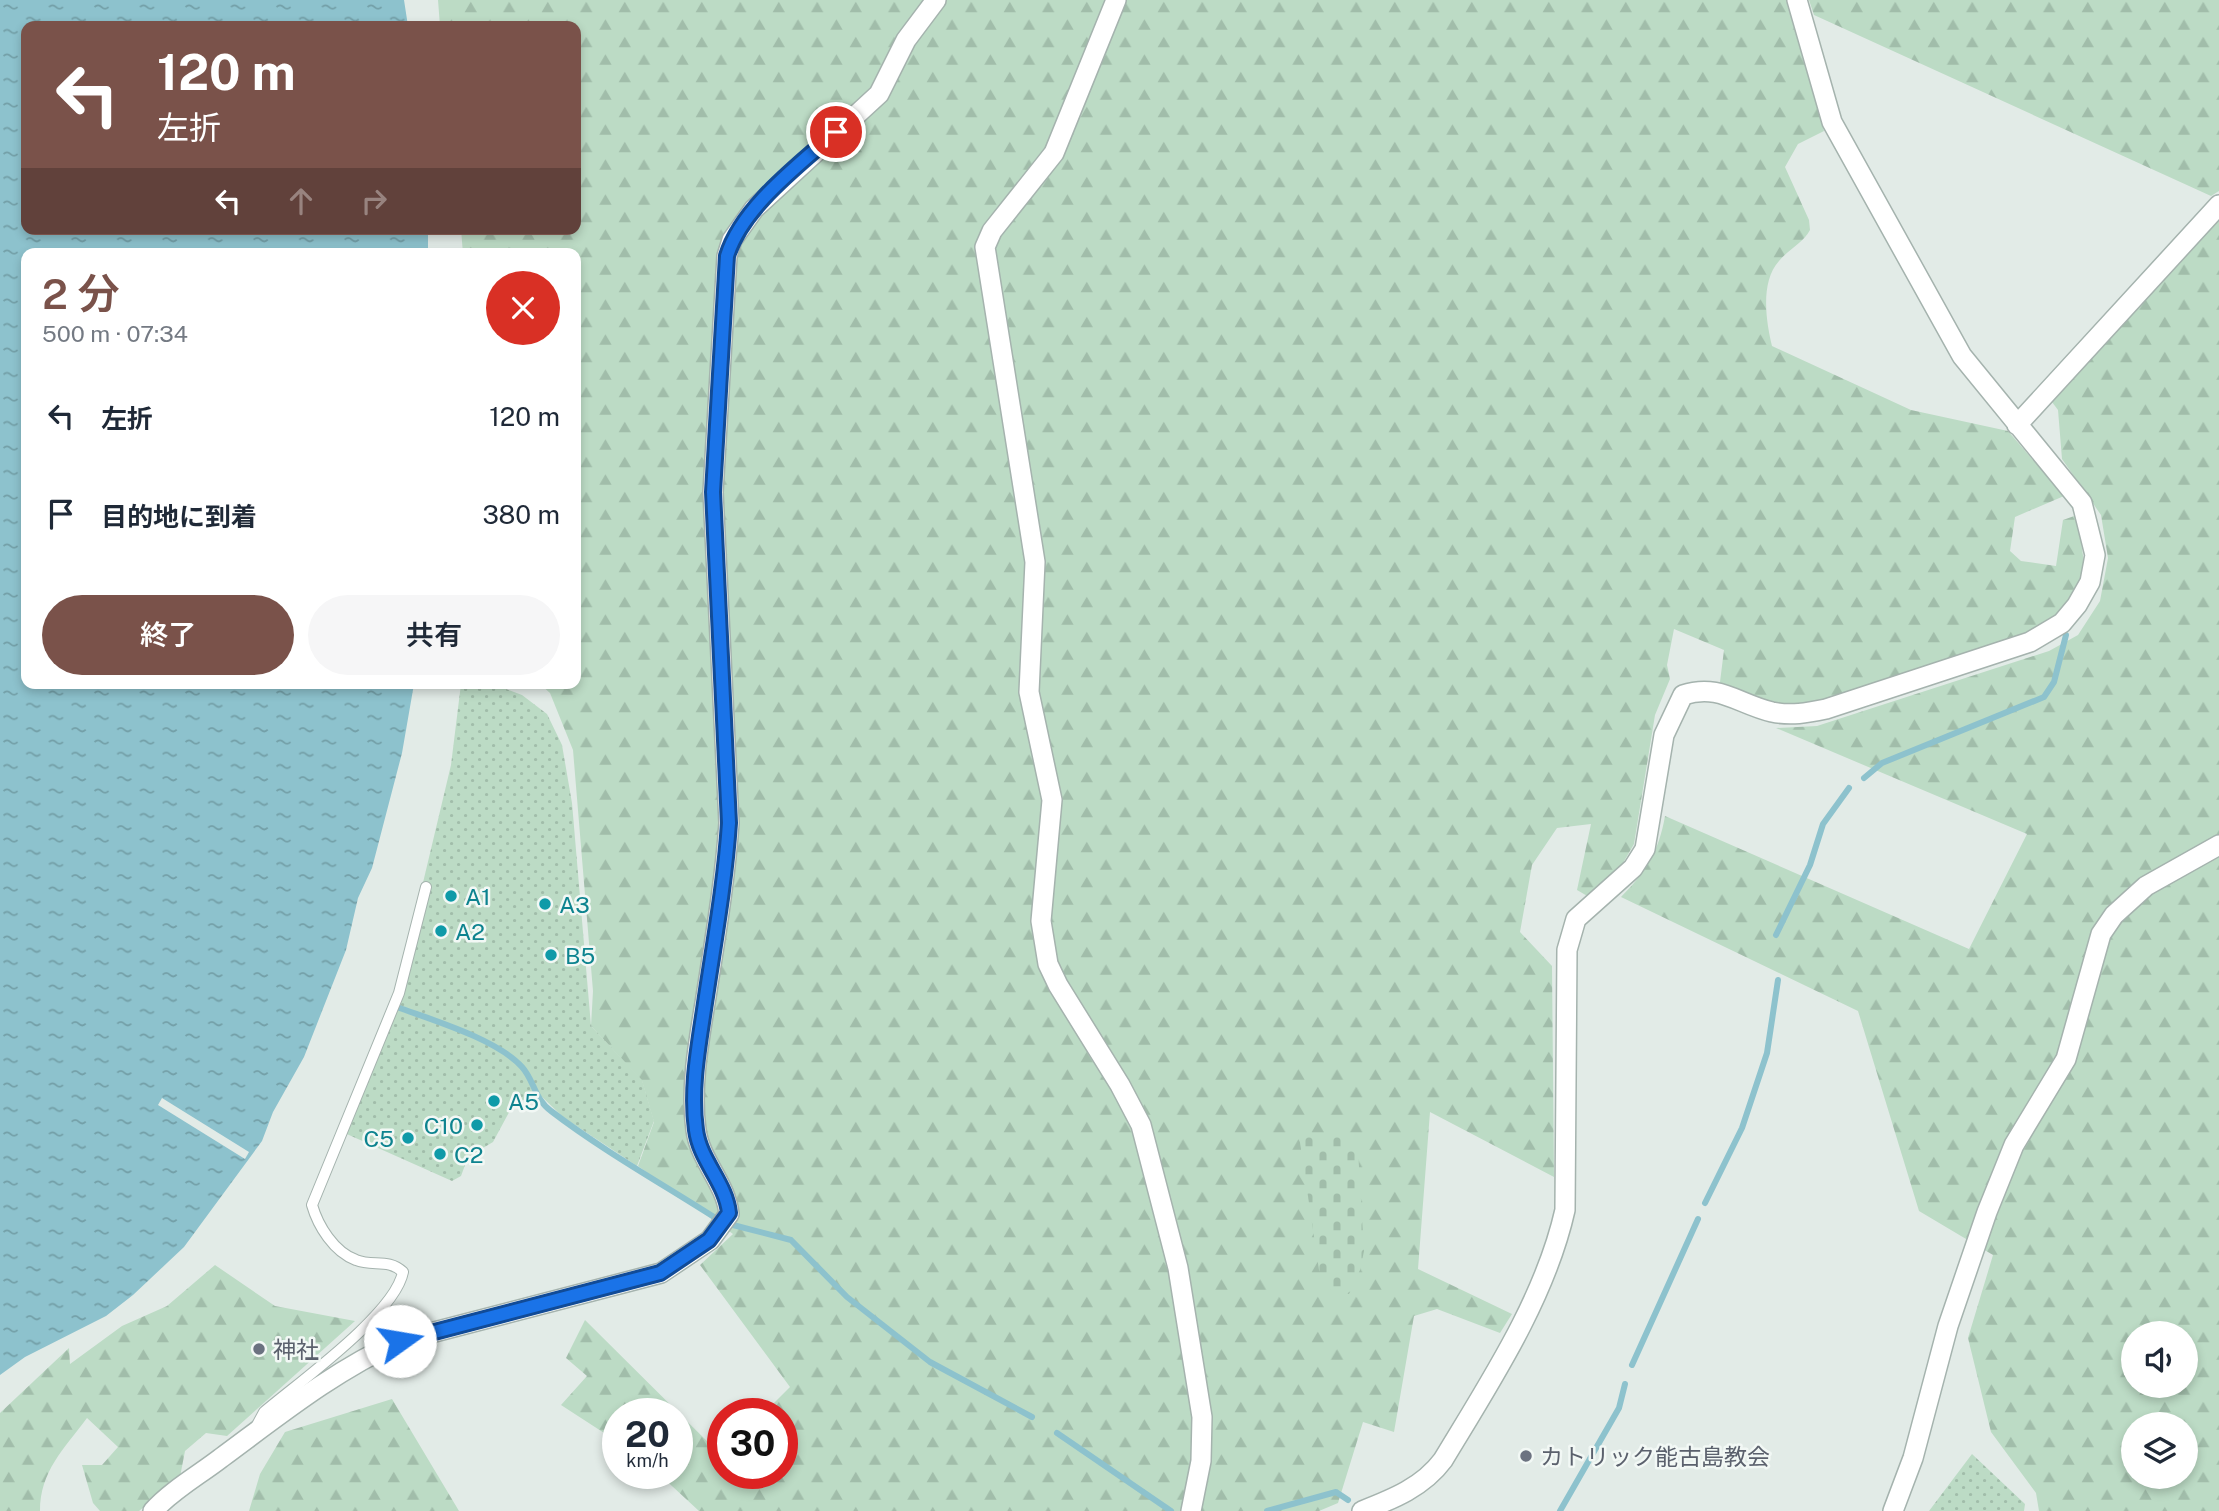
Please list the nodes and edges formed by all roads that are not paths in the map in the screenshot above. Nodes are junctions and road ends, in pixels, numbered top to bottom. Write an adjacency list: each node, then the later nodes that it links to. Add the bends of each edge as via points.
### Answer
1 (936, 0): 8 (street, via 906,40 879,94 754,209 732,240 727,256 713,492 729,823 694,1106 696,1133 728,1201 729,1213 709,1240 660,1273 400,1341 335,1376)
2 (1116, 0): 10 (street, via 1054,152 992,231 985,247 1035,562 1029,692 1052,800 1041,921 1048,964 1141,1125 1178,1268 1202,1417 1201,1461)
3 (1797, 0): 5 (street, via 1832,122 1962,356)
4 (2219, 205): 5 (street)
5 (2017, 425): 11 (street, via 2082,503 2091,530 2095,555 2090,582 2062,623 2018,646 1800,715 1771,711 1702,689 1684,695 1664,735 1645,849 1633,868 1576,919 1567,950 1565,1210 1555,1247 1528,1309 1443,1460 1414,1488)
6 (2219, 845): 12 (street, via 2146,887 2114,915 2101,934 2066,1059 2014,1145 1987,1212)
7 (426, 887): 8 (lane, via 399,993 312,1205 321,1229 339,1249 355,1260 393,1263 403,1272 401,1283 366,1327 264,1412)
8 (249, 1437): 9 (street)
9 (153, 1511)
10 (1191, 1511)
11 (1362, 1511)
12 (1894, 1511)

